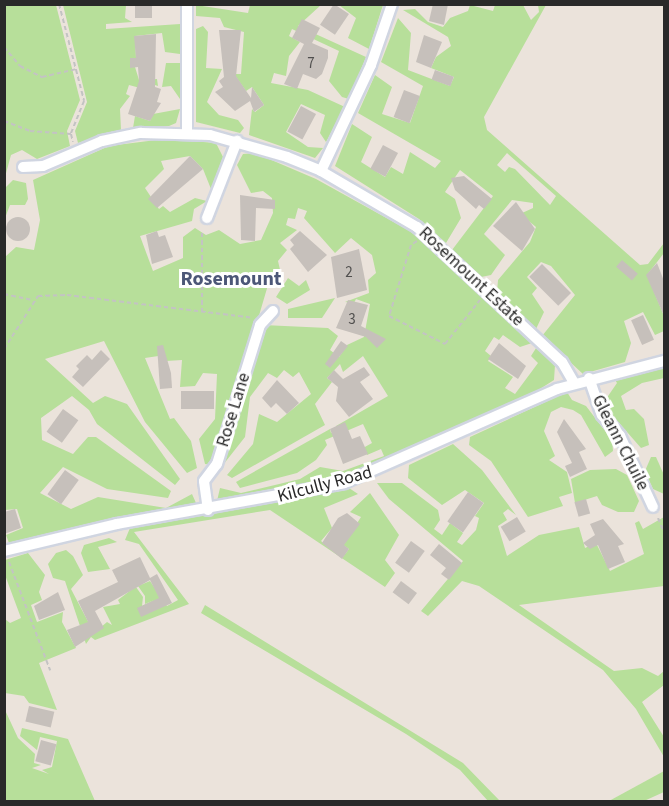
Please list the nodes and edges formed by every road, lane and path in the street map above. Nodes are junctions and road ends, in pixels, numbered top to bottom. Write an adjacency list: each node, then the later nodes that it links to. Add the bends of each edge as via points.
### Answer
1 (59, 4): 5 (path)
2 (188, 4): 7 (street)
3 (392, 4): 12 (street, via 366,75)
4 (4, 47): 5 (path, via 20,66 42,77)
5 (77, 69): 8 (path, via 84,101)
6 (4, 121): 8 (path, via 30,131)
7 (187, 132): 9 (street, Rosemount Estate); 10 (street, Rosemount Estate, via 121,136)
8 (71, 134): 10 (path)
9 (237, 141): 12 (street, Rosemount Estate); 13 (street)
10 (76, 152): 11 (street, Rosemount Estate, via 43,166)
11 (23, 167)
12 (321, 171): 25 (street, Rosemount Estate, via 434,241 562,362)
13 (207, 218)
14 (202, 233): 19 (path)
15 (421, 240): 17 (path, via 411,245 389,316 445,345 481,298)
16 (4, 294): 18 (path)
17 (476, 295)
18 (32, 300): 19 (path, via 67,295); 22 (path)
19 (202, 311): 21 (path)
20 (273, 311): 21 (street)
21 (263, 319): 27 (street, Rose Lane, via 217,464 204,481)
22 (4, 349)
23 (664, 361): 24 (street, Kilcully Road)
24 (589, 378): 25 (street, Kilcully Road); 26 (street, Gleann Chuile, via 602,415 620,436)
25 (574, 383): 27 (street, Kilcully Road, via 363,477)
26 (653, 507)
27 (208, 510): 30 (street, Kilcully Road, via 107,526)
28 (659, 520): 29 (path)
29 (664, 532)
30 (4, 551)
31 (10, 565): 32 (path)
32 (50, 670)

